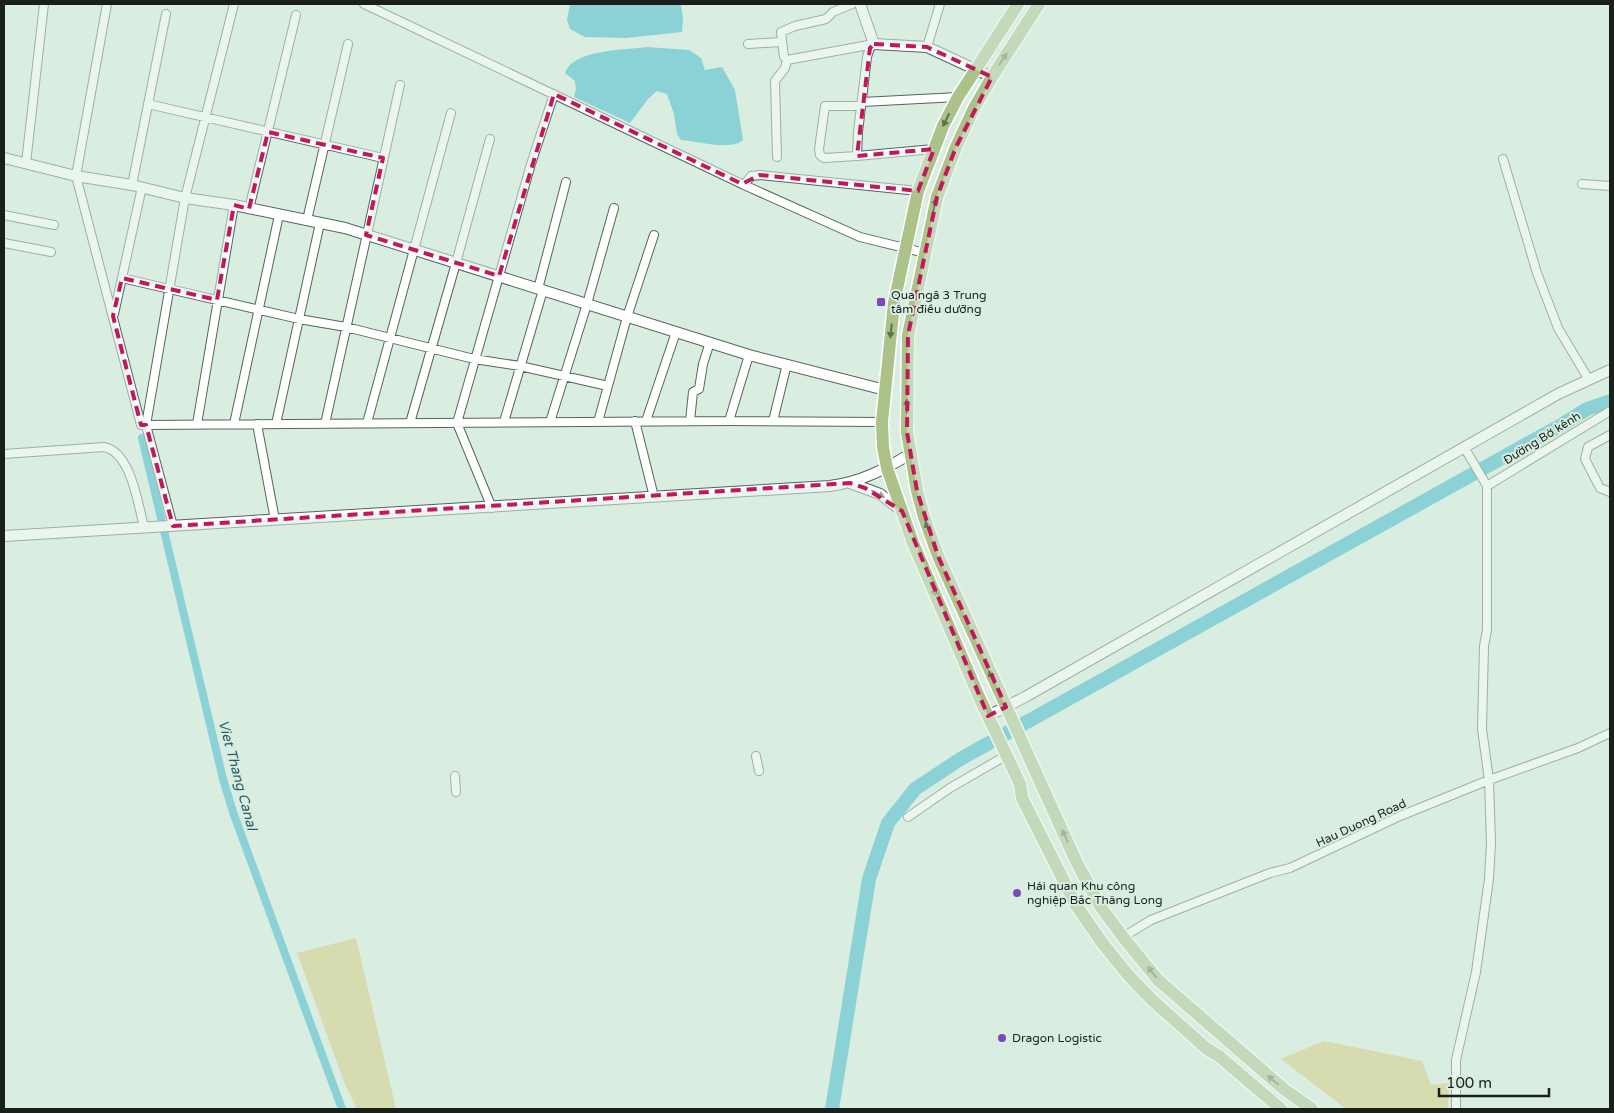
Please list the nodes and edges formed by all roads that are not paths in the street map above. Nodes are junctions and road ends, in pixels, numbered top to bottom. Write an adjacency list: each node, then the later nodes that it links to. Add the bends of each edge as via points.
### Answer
1 (44, 4): 36 (street)
2 (107, 4): 37 (street)
3 (234, 4): 26 (street)
4 (364, 4): 21 (street)
5 (852, 4): 12 (street, via 826,18 784,30 780,34)
6 (860, 4): 15 (street)
7 (940, 4): 16 (street)
8 (1018, 4): 18 (main road)
9 (1039, 4): 19 (main road, one-way to 9)
10 (166, 14): 23 (street)
11 (296, 15): 27 (street)
12 (782, 42): 14 (street); 17 (street)
13 (348, 44): 29 (street)
14 (748, 44)
15 (874, 44): 16 (street); 17 (street); 24 (street, via 868,53)
16 (927, 47): 18 (street)
17 (787, 60): 32 (street, via 775,82)
18 (975, 70): 19 (street); 22 (main road)
19 (992, 77): 59 (main road, one-way to 19, via 940,188 970,116)
20 (400, 85): 34 (street)
21 (554, 94): 40 (street); 61 (street)
22 (958, 97): 24 (street); 30 (main road, one-way to 30)
23 (148, 104): 26 (street); 41 (street)
24 (862, 104): 31 (street); 31 (street, via 825,106 819,149 824,158)
25 (451, 113): 57 (street)
26 (205, 117): 27 (street); 44 (street)
27 (268, 132): 29 (street); 46 (street)
28 (490, 139): 60 (street)
29 (324, 145): 34 (street); 50 (street)
30 (934, 149): 31 (street); 43 (main road)
31 (857, 156)
32 (777, 157)
33 (4, 158): 36 (street)
34 (383, 158): 53 (street)
35 (1503, 159): 82 (street, via 1536,273 1558,328)
36 (26, 163): 37 (street)
37 (76, 176): 41 (street); 68 (street)
38 (566, 182): 64 (street)
39 (1582, 184): 42 (street)
40 (744, 185): 43 (street, via 757,175); 56 (street, via 860,237)
41 (137, 186): 44 (street); 62 (street)
42 (1610, 186)
43 (918, 191): 56 (main road)
44 (185, 198): 45 (street); 63 (street)
45 (234, 205): 46 (street); 65 (street)
46 (249, 208): 49 (street)
47 (614, 208): 66 (street)
48 (4, 215): 52 (street)
49 (279, 215): 50 (street); 67 (street)
50 (307, 220): 51 (street)
51 (320, 223): 53 (street); 70 (street)
52 (54, 225)
53 (366, 235): 57 (street); 71 (street)
54 (654, 235): 69 (street)
55 (4, 243): 58 (street)
56 (905, 249): 59 (street); 84 (main road, one-way to 84, via 894,303)
57 (413, 250): 60 (street); 73 (street)
58 (51, 252)
59 (925, 253): 107 (main road, one-way to 59, via 907,432 908,335)
60 (456, 263): 61 (street); 75 (street)
61 (499, 276): 64 (street); 77 (street)
62 (122, 278): 63 (street); 68 (street)
63 (170, 289): 65 (street); 103 (street)
64 (541, 290): 66 (street); 79 (street)
65 (217, 300): 67 (street); 98 (street)
66 (587, 304): 69 (street); 81 (street)
67 (259, 310): 70 (street); 99 (street)
68 (113, 316): 103 (street, via 141,425)
69 (627, 316): 72 (street); 83 (street)
70 (299, 319): 71 (street); 101 (street)
71 (346, 327): 73 (street); 102 (street)
72 (676, 332): 74 (street); 87 (street)
73 (390, 339): 75 (street); 95 (street)
74 (710, 342): 76 (street); 88 (street, via 699,390 693,392)
75 (432, 349): 77 (street); 96 (street)
76 (749, 354): 78 (street); 89 (street)
77 (474, 359): 79 (street); 97 (street)
78 (787, 364): 84 (street); 90 (street)
79 (520, 366): 81 (street); 91 (street)
80 (1610, 370): 82 (street)
81 (564, 375): 83 (street); 92 (street)
82 (1589, 380): 105 (street)
83 (608, 386): 93 (street)
84 (885, 390): 94 (main road)
85 (1610, 411): 110 (street, Đường Bờ kênh)
86 (635, 421): 87 (street); 93 (street); 112 (street)
87 (646, 421): 88 (street)
88 (690, 421): 89 (street)
89 (729, 421): 90 (street)
90 (773, 421): 94 (street)
91 (504, 422): 92 (street); 97 (street)
92 (550, 422): 93 (street)
93 (598, 422)
94 (882, 422): 108 (main road)
95 (367, 423): 96 (street); 102 (street)
96 (410, 423): 97 (street)
97 (457, 423): 113 (street)
98 (197, 424): 99 (street); 103 (street)
99 (234, 424): 100 (street)
100 (258, 424): 101 (street); 115 (street)
101 (276, 424): 102 (street)
102 (324, 424)
103 (146, 425): 116 (street)
104 (1610, 435): 111 (street, via 1588,447 1585,458 1600,488)
105 (1464, 447): 110 (street); 119 (street)
106 (4, 454): 117 (street, via 113,449 125,461)
107 (910, 454): 108 (street); 119 (main road, one-way to 107, via 938,556 924,518)
108 (887, 468): 109 (street); 114 (main road)
109 (850, 484): 112 (street); 114 (street, one-way to 114, via 880,494)
110 (1487, 486): 126 (street, via 1487,630 1482,729)
111 (1610, 492)
112 (654, 497): 113 (street)
113 (492, 508): 115 (street)
114 (902, 512): 120 (main road, one-way to 120)
115 (275, 520): 116 (street)
116 (173, 526): 117 (street)
117 (145, 527): 118 (street)
118 (4, 536)
119 (1006, 708): 120 (street); 129 (main road, one-way to 119, via 1100,906 1076,861)
120 (988, 716): 122 (main road)
121 (1610, 733): 126 (street, Hau Duong Road)
122 (1005, 751): 128 (street); 130 (main road, via 1020,784 1022,798 1065,886 1103,944 1151,999)
123 (756, 756): 124 (street)
124 (758, 771)
125 (456, 776): 127 (street)
126 (1489, 780): 129 (street, Hau Duong Road, via 1400,816 1290,868 1151,920); 132 (street, via 1492,843 1489,879 1476,972 1456,1060)
127 (456, 792)
128 (908, 817)
129 (1123, 937): 131 (main road, one-way to 129, via 1285,1090 1158,980)
130 (1281, 1109)
131 (1312, 1109)
132 (1456, 1109)

